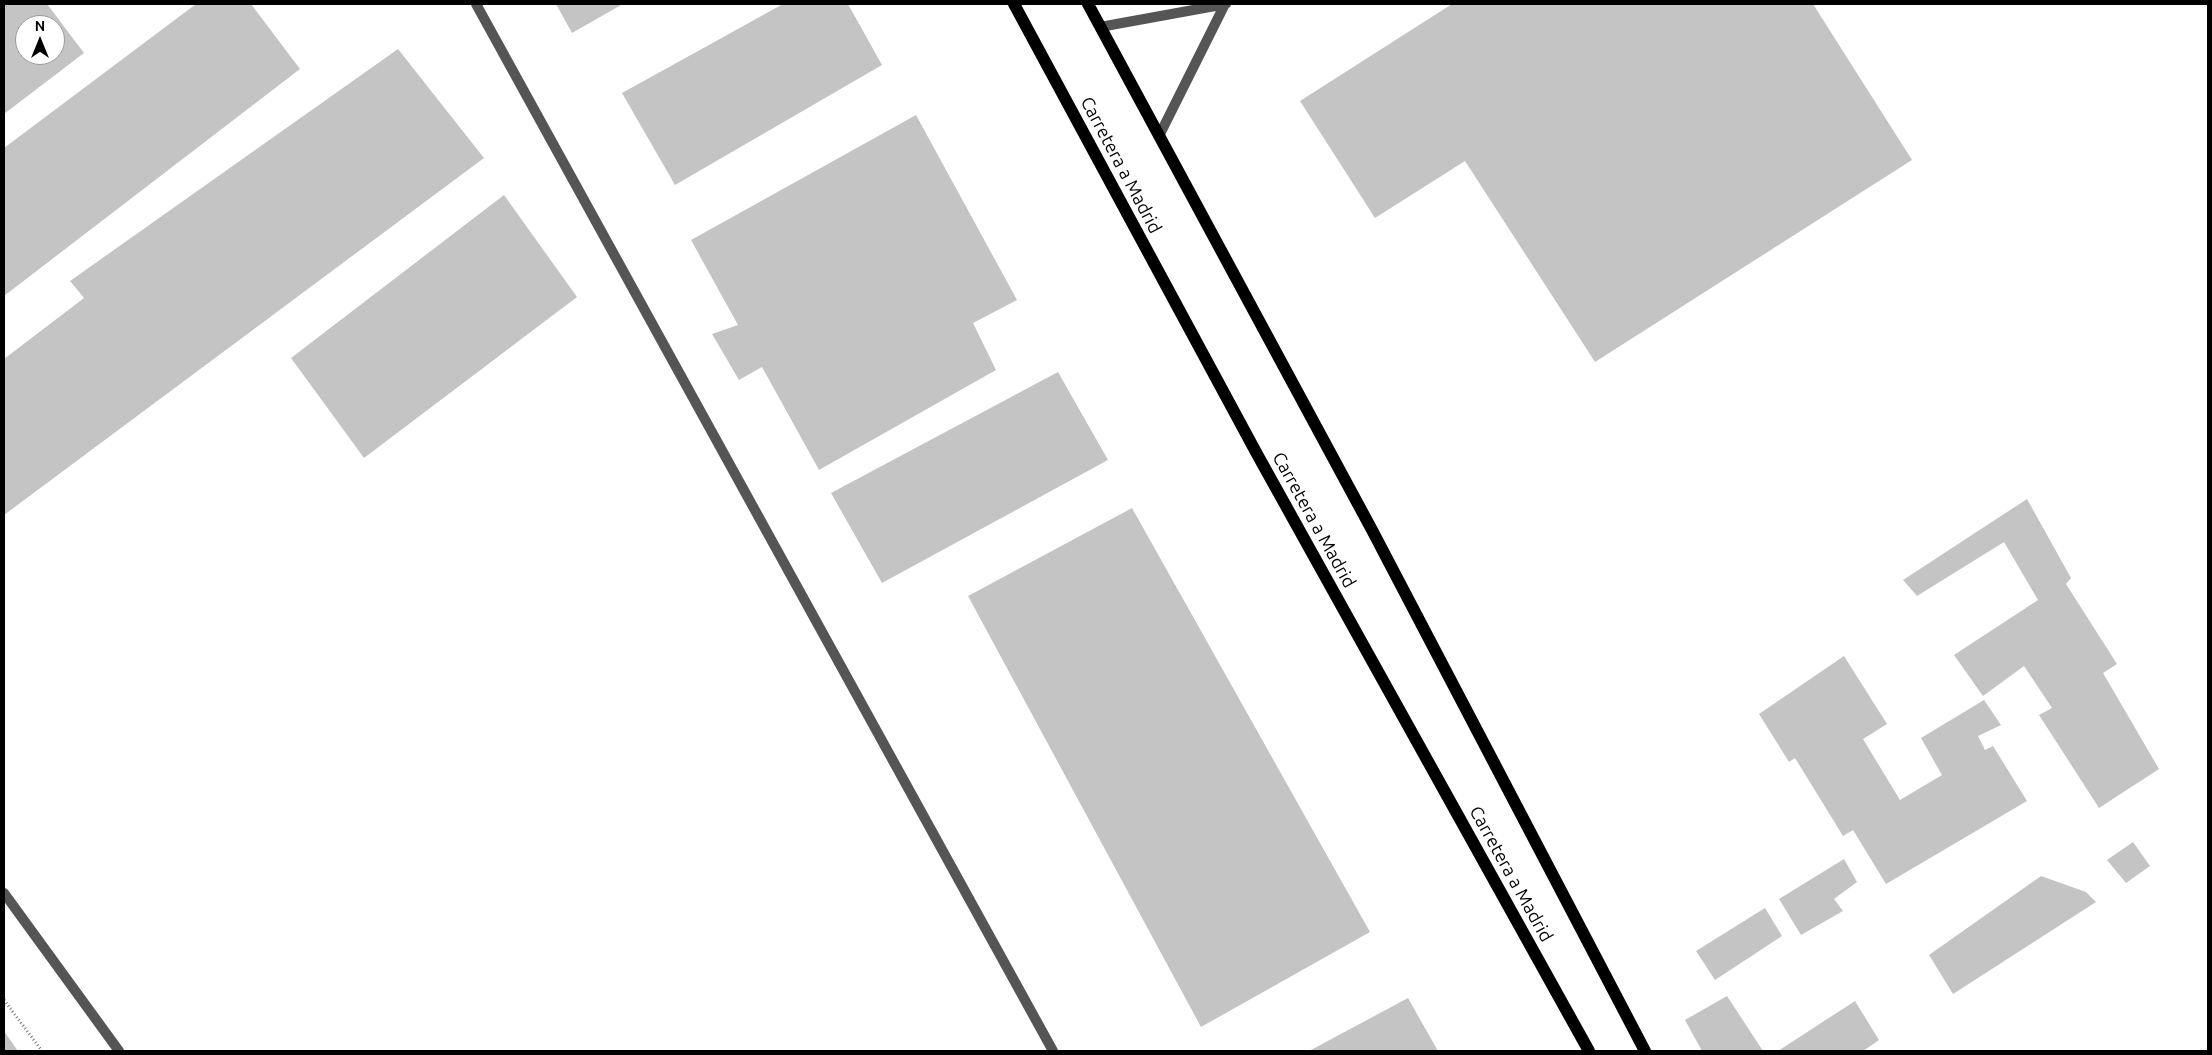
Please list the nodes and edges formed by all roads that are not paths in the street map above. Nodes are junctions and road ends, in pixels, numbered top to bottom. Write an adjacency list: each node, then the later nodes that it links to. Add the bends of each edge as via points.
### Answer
1 (476, 4): 9 (street)
2 (1014, 4): 10 (main road, Carretera a Madrid, via 1257,454)
3 (1088, 4): 5 (main road, Carretera a Madrid)
4 (1225, 4): 5 (street); 6 (street)
5 (1100, 27): 6 (main road, Carretera a Madrid)
6 (1159, 136): 11 (main road, Carretera a Madrid, via 1372,530)
7 (4, 893): 8 (street)
8 (120, 1051)
9 (1053, 1051)
10 (1589, 1051)
11 (1645, 1051)

